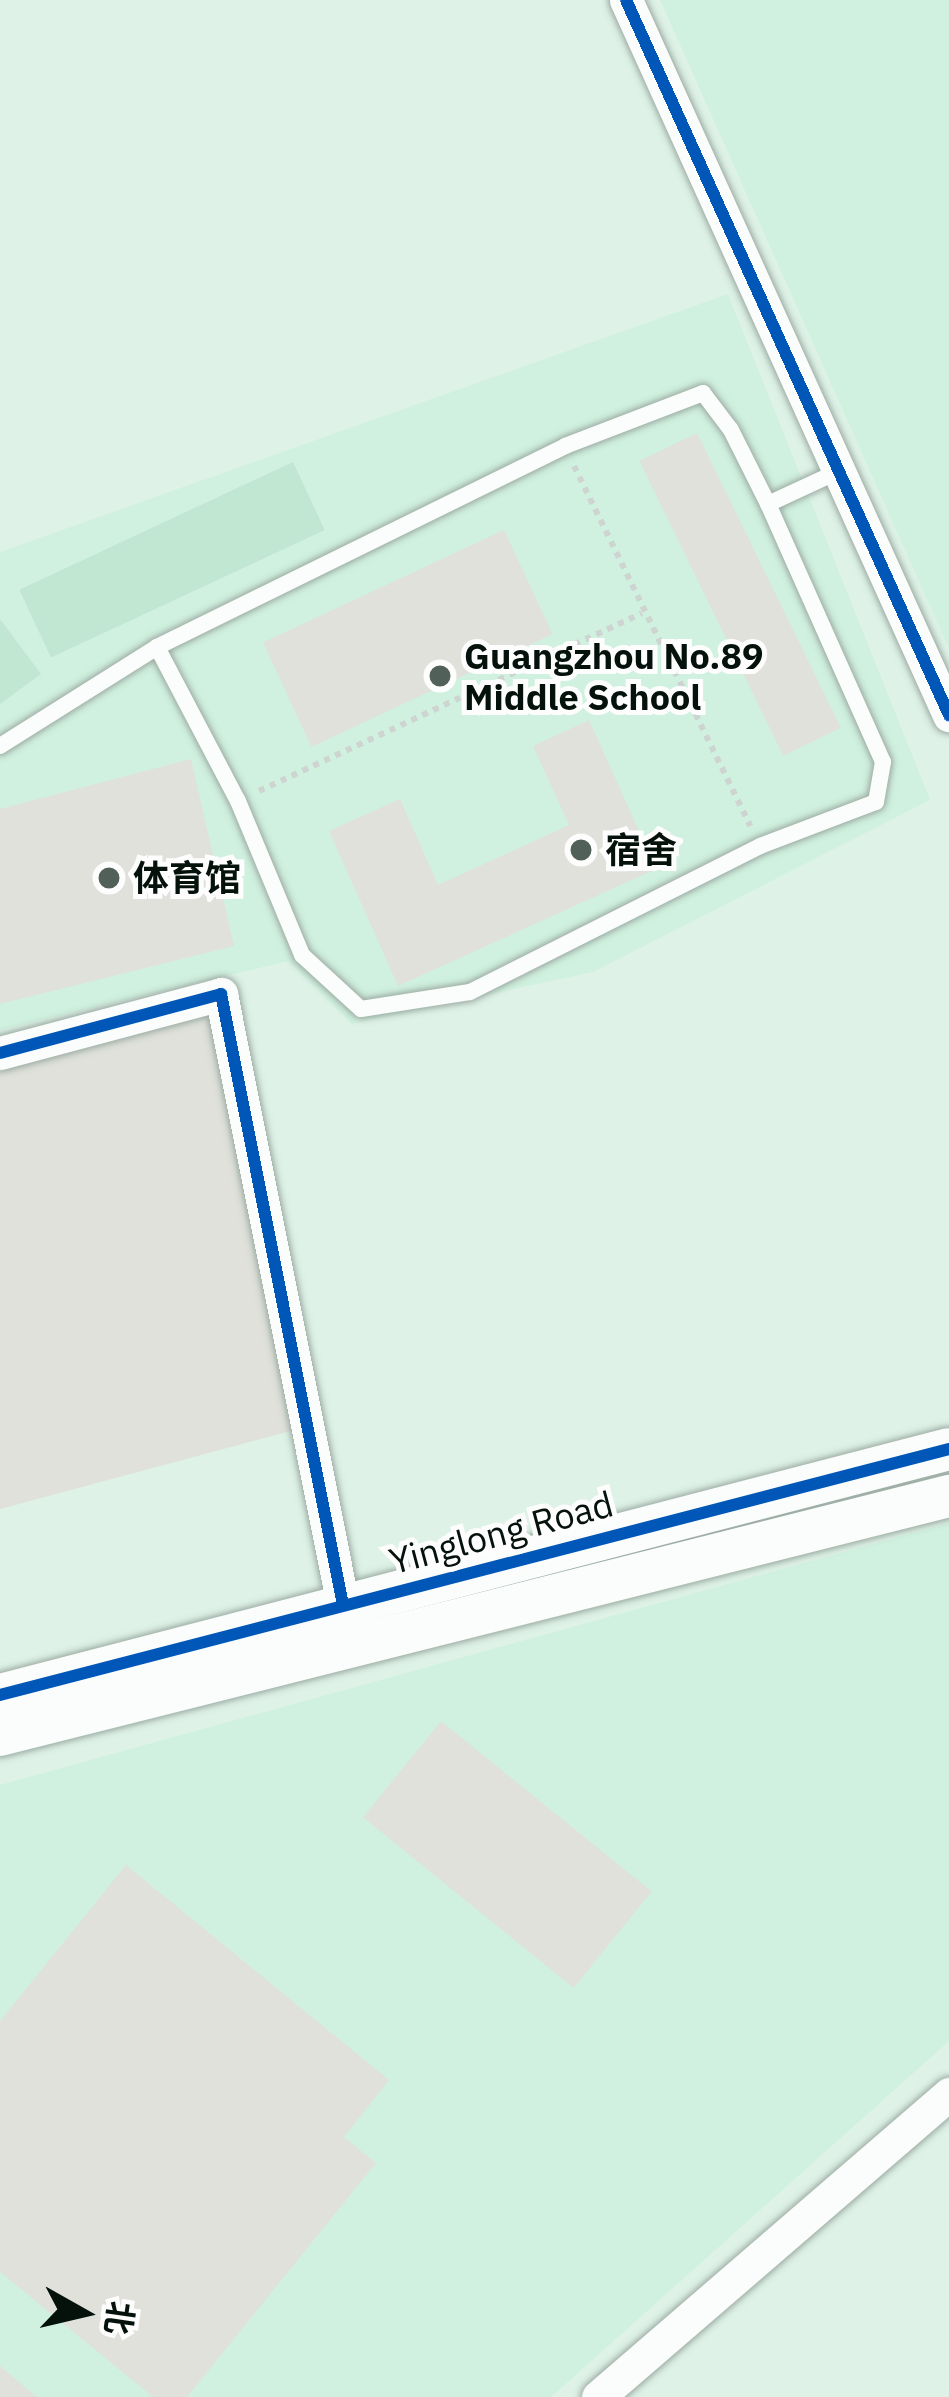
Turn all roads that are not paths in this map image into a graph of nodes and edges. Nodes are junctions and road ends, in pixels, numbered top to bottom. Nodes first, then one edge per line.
1 (626, 0) edge
2 (839, 471) junction
3 (768, 505) junction
4 (157, 647) junction
5 (949, 715) edge
6 (0, 746) edge
7 (0, 1053) edge
8 (949, 1450) edge
9 (949, 1496) edge
10 (343, 1606) junction
11 (0, 1695) edge
12 (0, 1735) edge
13 (949, 2094) edge
14 (598, 2397) edge

1 - 2 street
2 - 3 lane
2 - 5 street
3 - 4 lane
3 - 4 lane
4 - 6 lane
7 - 10 street
8 - 10 street, Yinglong Road
9 - 12 street, Yinglong Road
10 - 11 street, Yinglong Road
13 - 14 street

